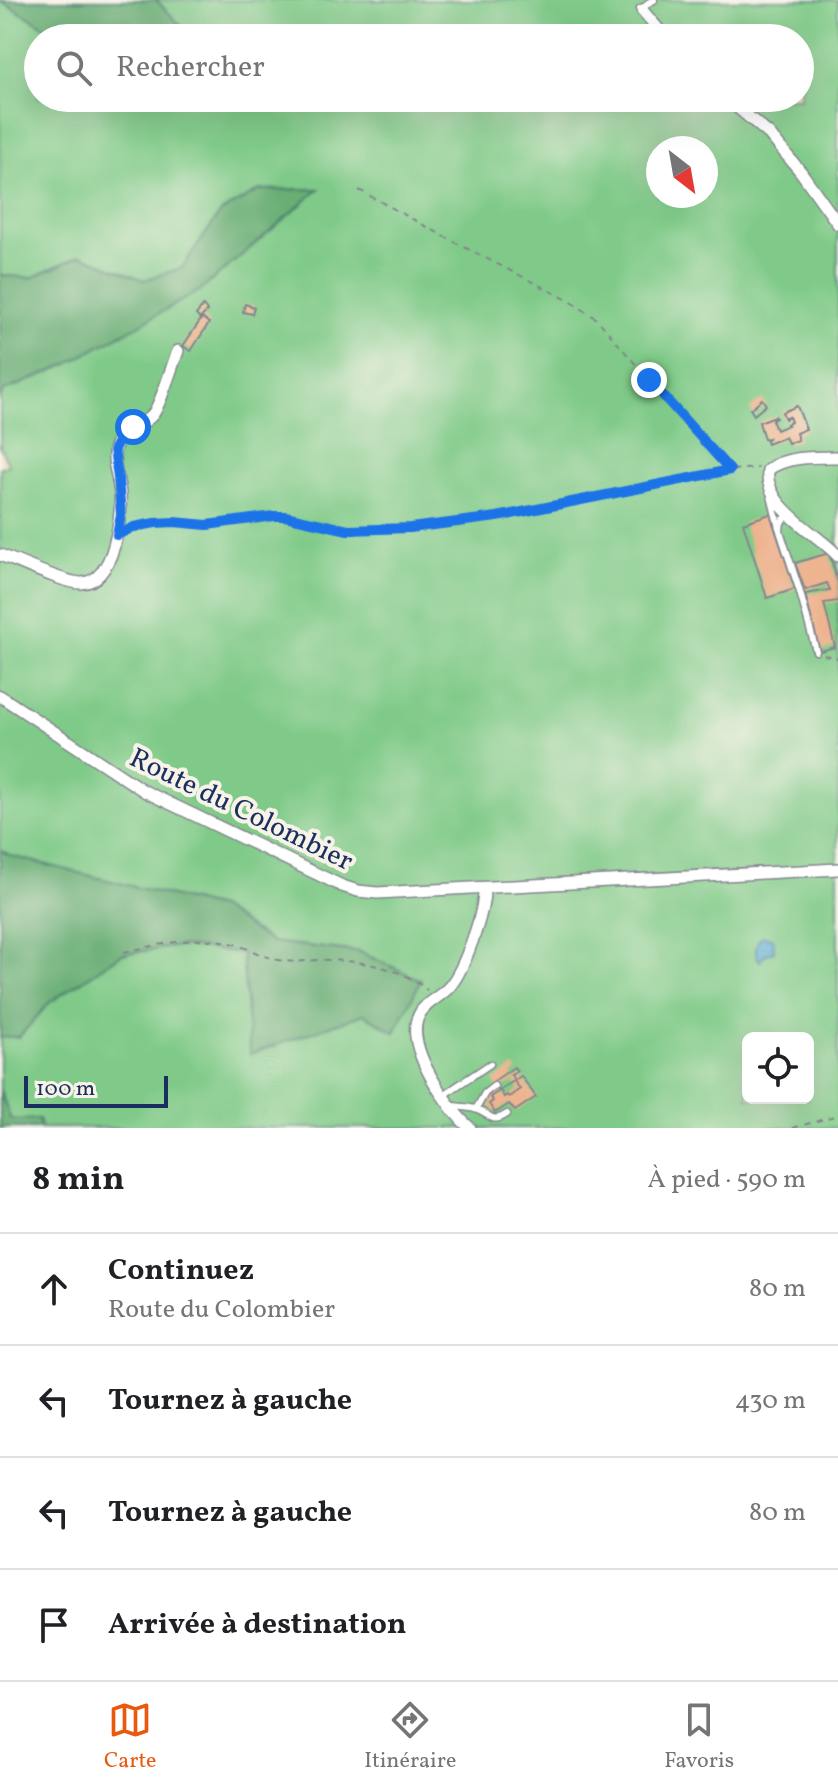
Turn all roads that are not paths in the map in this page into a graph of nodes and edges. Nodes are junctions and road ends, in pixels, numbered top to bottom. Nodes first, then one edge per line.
1 (654, 0) edge
2 (642, 10) joint
3 (654, 24) edge
4 (743, 112) edge
5 (838, 224) edge
6 (178, 351) dead end
7 (838, 457) edge
8 (769, 489) junction
9 (792, 516) junction
10 (780, 531) junction
11 (0, 555) edge
12 (838, 556) edge
13 (816, 651) road end
14 (0, 696) edge
15 (838, 869) edge
16 (484, 888) junction
17 (490, 1064) dead end
18 (494, 1086) dead end
19 (444, 1099) junction
20 (476, 1109) junction
21 (507, 1114) dead end
22 (470, 1128) edge

1 - 2 lane
2 - 3 street
4 - 5 street
6 - 11 street
7 - 8 street
8 - 9 street
8 - 10 lane
9 - 10 lane
9 - 12 street
10 - 13 lane
14 - 16 street, Route du Colombier
15 - 16 street, Route du Colombier
16 - 19 street
17 - 19 lane
18 - 20 lane
19 - 20 lane
19 - 22 street
20 - 21 lane

